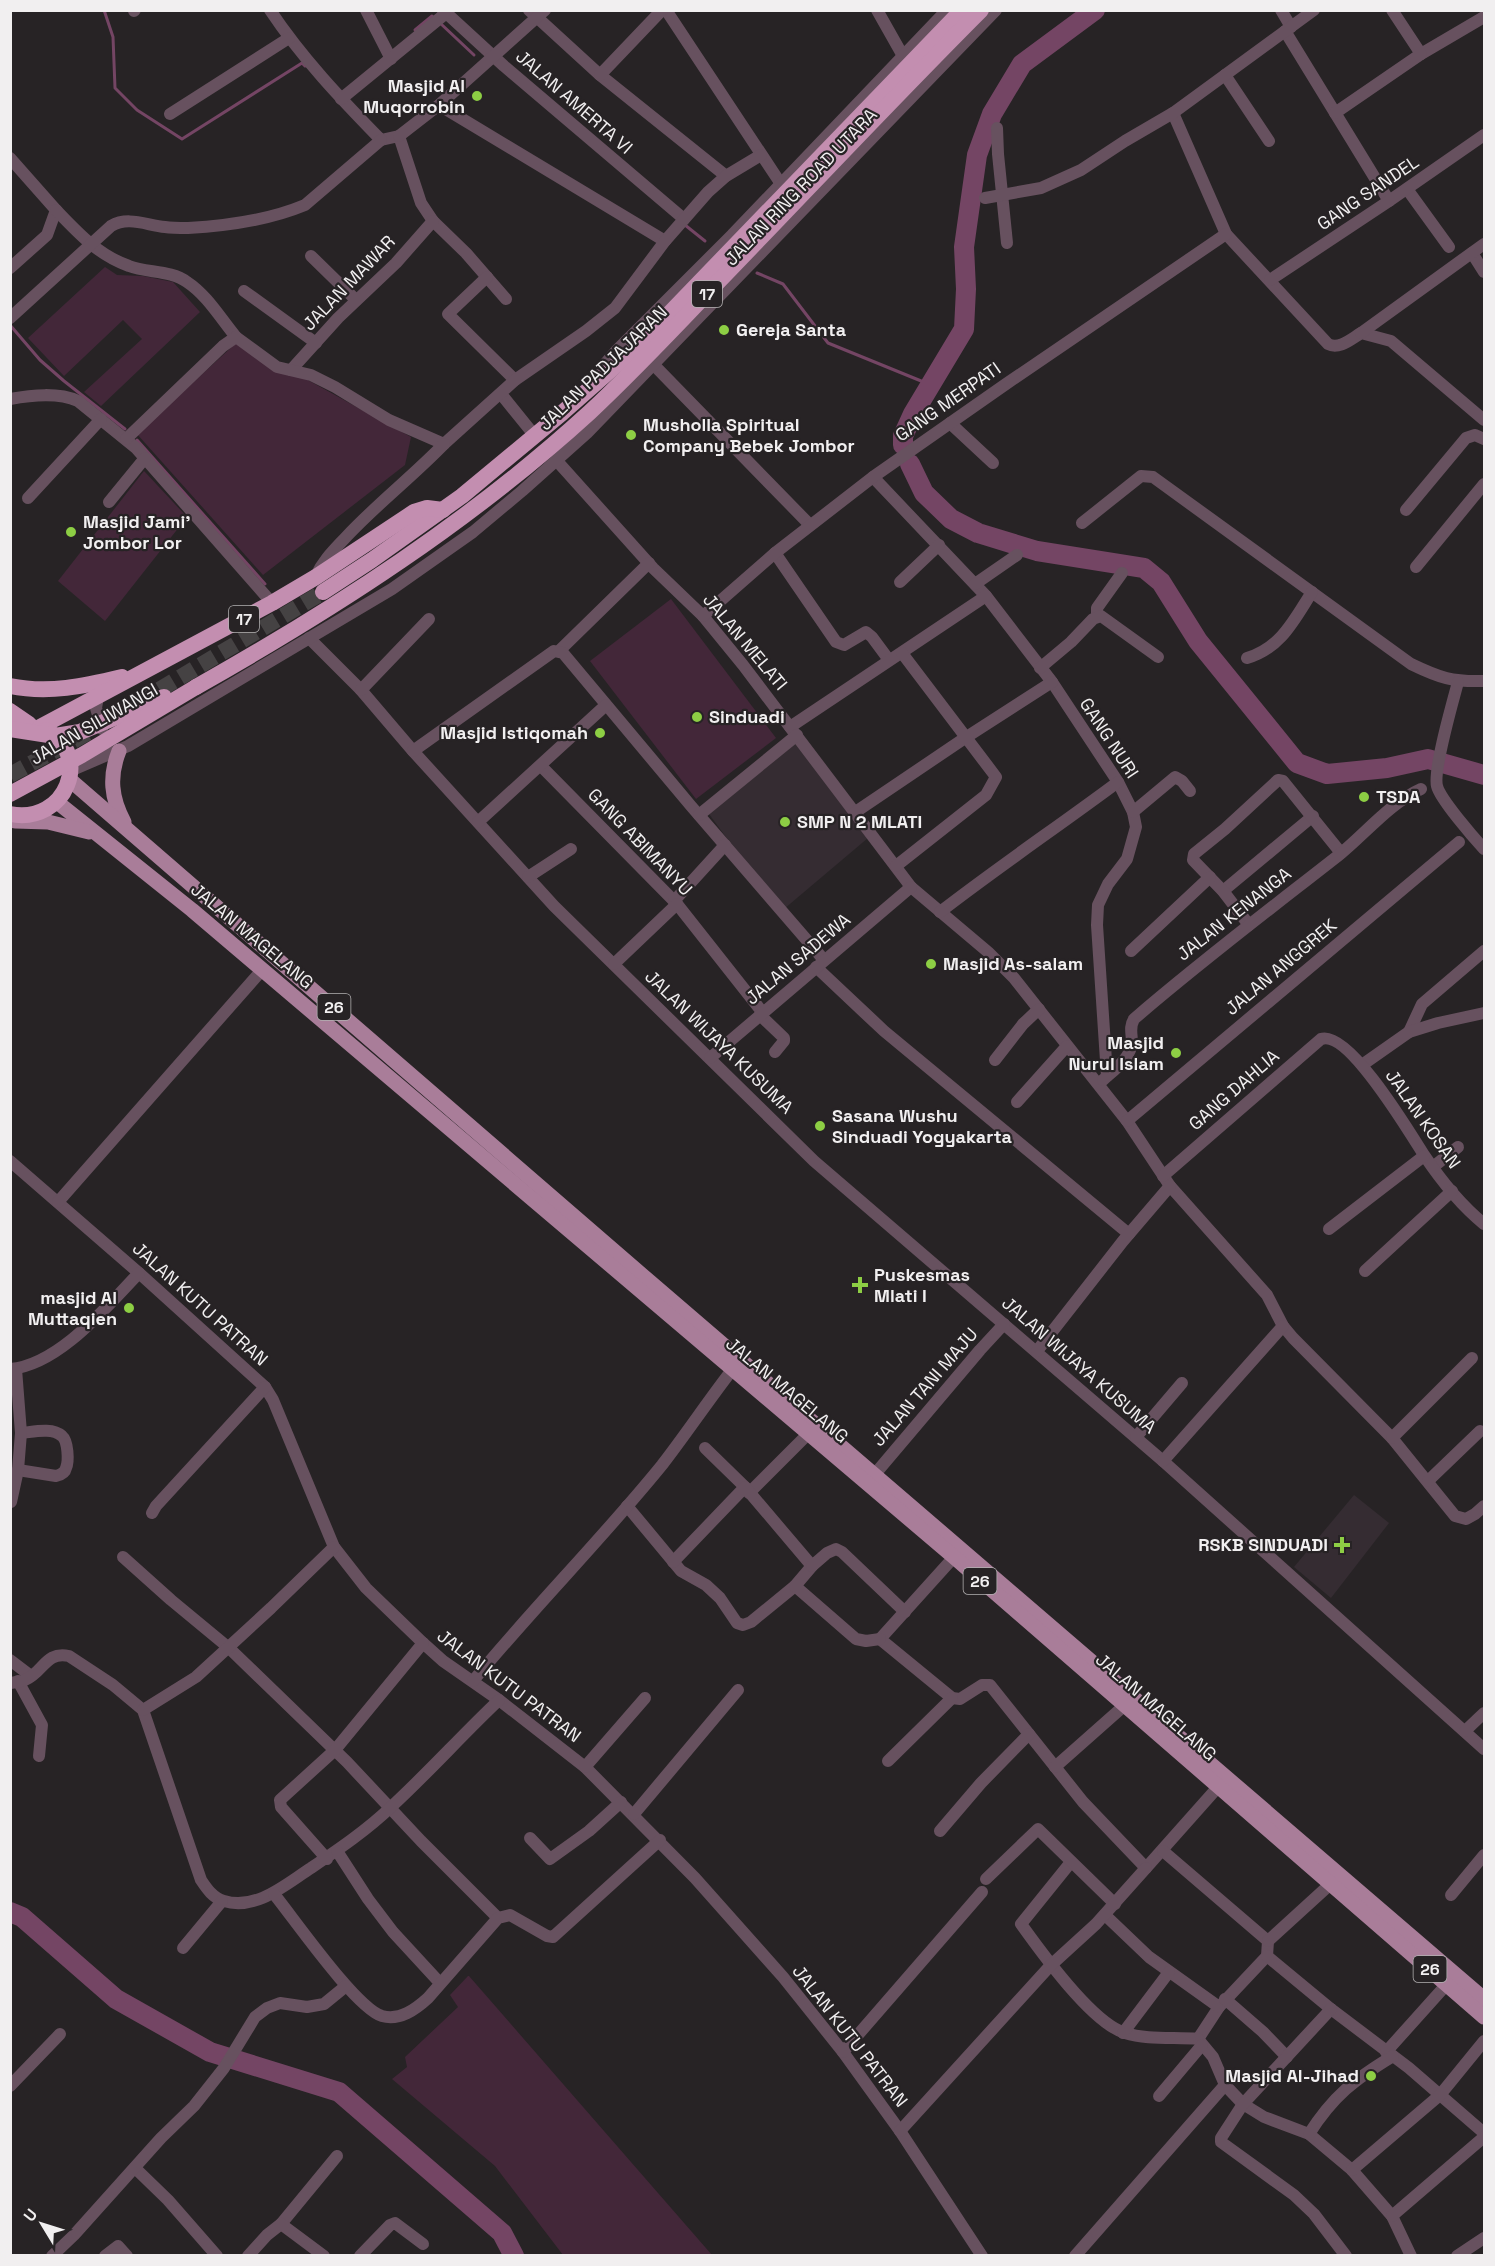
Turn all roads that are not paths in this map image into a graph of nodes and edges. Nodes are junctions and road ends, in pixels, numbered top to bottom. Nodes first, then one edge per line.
1 (270, 10) edge
2 (366, 10) edge
3 (664, 10) edge
4 (877, 10) edge
5 (947, 10) edge
6 (962, 10) edge
7 (981, 10) edge
8 (996, 10) edge
9 (1281, 10) edge
10 (1314, 10) edge
11 (1392, 10) edge
12 (444, 12) edge
13 (537, 13) edge
14 (1485, 17) edge
15 (1288, 29) junction
16 (963, 36) junction
17 (289, 38) junction
18 (1421, 54) junction
19 (495, 56) junction
20 (903, 56) junction
21 (391, 59) junction
22 (600, 75) junction
23 (1225, 75) junction
24 (341, 99) junction
25 (439, 105) junction
26 (1173, 113) junction
27 (1335, 113) junction
28 (170, 114) dead end
29 (998, 128) dead end
30 (1485, 135) edge
31 (399, 136) junction
32 (381, 140) junction
33 (1269, 141) dead end
34 (761, 154) junction
35 (10, 158) edge
36 (726, 176) junction
37 (781, 184) junction
38 (1407, 189) junction
39 (1003, 196) junction
40 (985, 198) dead end
41 (1389, 201) junction
42 (56, 210) junction
43 (684, 219) junction
44 (433, 221) junction
45 (1226, 234) junction
46 (665, 241) junction
47 (1007, 243) dead end
48 (1485, 244) edge
49 (90, 245) junction
50 (1449, 247) dead end
51 (1472, 253) junction
52 (311, 256) dead end
53 (10, 268) edge
54 (1485, 272) edge
55 (487, 277) junction
56 (1270, 280) junction
57 (244, 291) dead end
58 (506, 299) dead end
59 (356, 300) junction
60 (10, 318) edge
61 (1361, 333) junction
62 (236, 338) junction
63 (316, 343) junction
64 (650, 361) junction
65 (291, 370) junction
66 (515, 380) junction
67 (599, 381) junction
68 (501, 394) junction
69 (10, 399) edge
70 (100, 419) junction
71 (1485, 420) edge
72 (950, 423) junction
73 (535, 436) junction
74 (126, 439) junction
75 (1485, 439) edge
76 (444, 444) junction
77 (145, 458) junction
78 (557, 460) junction
79 (993, 464) dead end
80 (873, 477) junction
81 (1485, 484) edge
82 (28, 498) dead end
83 (109, 502) dead end
84 (1406, 510) dead end
85 (1082, 523) dead end
86 (810, 525) junction
87 (939, 545) junction
88 (776, 553) junction
89 (1017, 555) dead end
90 (649, 563) junction
91 (1416, 567) dead end
92 (1122, 573) dead end
93 (900, 582) dead end
94 (319, 584) junction
95 (975, 584) junction
96 (1312, 592) junction
97 (986, 596) junction
98 (272, 603) junction
99 (703, 616) junction
100 (1097, 616) junction
101 (429, 619) dead end
102 (309, 638) junction
103 (559, 651) junction
104 (902, 653) junction
105 (1158, 657) dead end
106 (1247, 658) dead end
107 (889, 660) junction
108 (1040, 668) junction
109 (146, 672) junction
110 (1485, 681) edge
111 (1052, 682) junction
112 (1458, 682) junction
113 (10, 686) edge
114 (196, 687) junction
115 (362, 690) junction
116 (98, 697) junction
117 (606, 705) junction
118 (10, 711) edge
119 (34, 726) junction
120 (10, 728) edge
121 (794, 731) junction
122 (964, 738) junction
123 (123, 748) junction
124 (413, 751) junction
125 (541, 766) junction
126 (70, 775) junction
127 (1118, 782) junction
128 (1421, 789) dead end
129 (1190, 791) dead end
130 (10, 794) edge
131 (57, 802) junction
132 (1133, 812) junction
133 (854, 813) junction
134 (10, 814) edge
135 (699, 815) junction
136 (1312, 816) junction
137 (10, 821) edge
138 (478, 822) junction
139 (128, 830) junction
140 (98, 834) junction
141 (1459, 842) dead end
142 (725, 845) junction
143 (572, 849) dead end
144 (1485, 849) edge
145 (1341, 853) junction
146 (896, 867) junction
147 (528, 877) junction
148 (1210, 877) junction
149 (911, 887) junction
150 (1223, 891) junction
151 (676, 902) junction
152 (940, 912) junction
153 (1249, 925) junction
154 (1131, 951) dead end
155 (1485, 951) edge
156 (820, 963) junction
157 (614, 964) junction
158 (262, 970) junction
159 (1038, 1009) junction
160 (1485, 1013) edge
161 (762, 1014) junction
162 (1409, 1032) junction
163 (1330, 1037) joint
164 (1067, 1046) junction
165 (775, 1052) dead end
166 (710, 1058) junction
167 (995, 1060) dead end
168 (1362, 1065) junction
169 (1102, 1080) junction
170 (1017, 1102) dead end
171 (1127, 1121) junction
172 (1458, 1147) dead end
173 (1424, 1155) junction
174 (10, 1161) edge
175 (1434, 1167) junction
176 (1167, 1181) junction
177 (1452, 1191) junction
178 (58, 1202) junction
179 (1485, 1224) edge
180 (1329, 1229) dead end
181 (1130, 1234) junction
182 (1365, 1271) dead end
183 (139, 1273) junction
184 (1004, 1324) junction
185 (1283, 1326) junction
186 (1037, 1352) junction
187 (1472, 1358) dead end
188 (13, 1369) edge
189 (732, 1370) junction
190 (1182, 1383) dead end
191 (265, 1387) junction
192 (1480, 1431) dead end
193 (21, 1433) junction
194 (808, 1434) junction
195 (1136, 1437) junction
196 (1392, 1438) junction
197 (705, 1448) dead end
198 (1163, 1461) junction
199 (18, 1470) junction
200 (875, 1474) junction
201 (1428, 1481) junction
202 (747, 1490) junction
203 (11, 1502) edge
204 (627, 1506) junction
205 (1485, 1506) edge
206 (152, 1514) dead end
207 (334, 1547) junction
208 (123, 1557) dead end
209 (954, 1557) junction
210 (672, 1562) junction
211 (812, 1566) junction
212 (795, 1586) junction
213 (905, 1612) junction
214 (880, 1639) junction
215 (423, 1643) junction
216 (229, 1648) junction
217 (10, 1660) edge
218 (31, 1676) junction
219 (473, 1681) junction
220 (14, 1682) edge
221 (738, 1690) dead end
222 (645, 1698) dead end
223 (952, 1698) junction
224 (499, 1700) junction
225 (1125, 1705) junction
226 (143, 1710) junction
227 (1485, 1713) edge
228 (1465, 1731) junction
229 (1029, 1734) junction
230 (1485, 1749) edge
231 (334, 1750) junction
232 (39, 1756) dead end
233 (888, 1761) dead end
234 (585, 1767) junction
235 (1055, 1767) junction
236 (1218, 1787) junction
237 (621, 1802) junction
238 (390, 1808) junction
239 (634, 1814) junction
240 (940, 1832) dead end
241 (530, 1838) dead end
242 (660, 1840) junction
243 (338, 1851) junction
244 (1163, 1851) junction
245 (1485, 1855) edge
246 (327, 1859) junction
247 (1071, 1862) junction
248 (1146, 1869) junction
249 (986, 1879) dead end
250 (1336, 1879) junction
251 (982, 1892) dead end
252 (274, 1894) junction
253 (1451, 1895) dead end
254 (222, 1901) junction
255 (1115, 1904) junction
256 (1105, 1915) junction
257 (498, 1918) junction
258 (1268, 1941) junction
259 (183, 1948) dead end
260 (1267, 1956) junction
261 (1050, 1966) junction
262 (1169, 1972) junction
263 (440, 1983) junction
264 (1447, 1984) junction
265 (346, 1986) junction
266 (1485, 1999) edge
267 (1222, 2003) junction
268 (1330, 2009) junction
269 (1485, 2017) edge
270 (1124, 2033) junction
271 (60, 2034) dead end
272 (1485, 2041) edge
273 (1200, 2042) junction
274 (843, 2052) junction
275 (1389, 2054) junction
276 (1287, 2057) junction
277 (12, 2080) edge
278 (1225, 2085) junction
279 (1440, 2095) junction
280 (1159, 2096) dead end
281 (1244, 2104) junction
282 (900, 2131) junction
283 (1309, 2134) junction
284 (1485, 2135) edge
285 (337, 2156) dead end
286 (135, 2169) junction
287 (1352, 2170) junction
288 (1392, 2216) junction
289 (281, 2224) junction
290 (1485, 2238) edge
291 (423, 2244) dead end
292 (52, 2256) edge
293 (105, 2256) edge
294 (127, 2256) edge
295 (217, 2256) edge
296 (248, 2256) edge
297 (324, 2256) edge
298 (360, 2256) edge
299 (982, 2256) edge
300 (1075, 2256) edge
301 (1346, 2256) edge
302 (1411, 2256) edge
303 (1457, 2256) edge

1 - 17 street
2 - 21 street
3 - 22 street
3 - 34 street
4 - 20 street
5 - 20 street, JALAN RING ROAD UTARA
6 - 67 highway, JALAN PADJAJARAN / 17
7 - 16 highway, JALAN PADJAJARAN / 17
8 - 16 street
9 - 15 street
10 - 15 street
11 - 18 street
12 - 19 street, JALAN AMERTA VI
12 - 21 street
13 - 19 street
13 - 22 street
14 - 18 street
15 - 23 street
15 - 27 street
16 - 64 highway, JALAN PADJAJARAN / 17
17 - 24 street
17 - 28 street
18 - 27 street
19 - 25 street
19 - 43 street, JALAN AMERTA VI
20 - 37 street, JALAN RING ROAD UTARA
21 - 24 street
22 - 36 street
23 - 26 street
23 - 33 street
24 - 32 street
25 - 31 street
25 - 46 street
26 - 39 street
26 - 45 street
27 - 41 street
29 - 39 street
30 - 38 street, GANG SANDEL
31 - 32 street
31 - 44 street
32 - 49 street
34 - 36 street
34 - 37 street
35 - 42 street
36 - 43 street
37 - 67 street, JALAN RING ROAD UTARA
38 - 41 street, GANG SANDEL
38 - 50 street
39 - 40 street
39 - 47 street
41 - 56 street, GANG SANDEL
42 - 49 street
42 - 53 street
43 - 46 street
44 - 55 street
44 - 59 street, JALAN MAWAR
45 - 56 street
45 - 72 street, GANG MERPATI
46 - 66 street
48 - 51 street
49 - 60 street
49 - 62 street
51 - 54 street
51 - 61 street
52 - 59 street
55 - 58 street
55 - 66 street
56 - 61 street
57 - 63 street
59 - 63 street, JALAN MAWAR
61 - 71 street
62 - 65 street
62 - 74 street
63 - 65 street, JALAN MAWAR
64 - 78 street
64 - 86 street
64 - 114 highway, JALAN PADJAJARAN / 17
65 - 76 street
66 - 68 street
67 - 73 highway, JALAN PADJAJARAN / 17
68 - 73 street
68 - 76 street
69 - 70 street
70 - 74 street
70 - 82 street
72 - 79 street
72 - 80 street, GANG MERPATI
73 - 94 highway, JALAN PADJAJARAN / 17
74 - 77 street
75 - 84 street
76 - 94 street
77 - 83 street
77 - 98 street
78 - 90 street, JALAN MELATI
78 - 102 street
80 - 86 street, GANG MERPATI
80 - 87 street, GANG NURI
81 - 91 street
85 - 96 street
86 - 88 street, GANG MERPATI
87 - 93 street
87 - 95 street, GANG NURI
88 - 99 street, GANG MERPATI
88 - 107 street
89 - 95 street
90 - 99 street, JALAN MELATI
90 - 103 street
92 - 100 street
94 - 98 highway, 17
95 - 97 street, GANG NURI
96 - 106 street
96 - 112 street
97 - 104 street
97 - 108 street, GANG NURI
98 - 109 highway, 17
99 - 121 street, JALAN MELATI
100 - 105 street
100 - 108 street
101 - 115 street
102 - 115 street, JALAN WIJAYA KUSUMA
102 - 123 street
103 - 117 street
103 - 124 street
104 - 107 street
104 - 122 street
107 - 121 street
108 - 111 street, GANG NURI
109 - 113 highway
109 - 116 highway, 17
110 - 112 street
111 - 122 street
111 - 127 street, GANG NURI
112 - 144 street
114 - 120 highway, bridge
114 - 130 highway, JALAN SILIWANGI / 17, bridge
115 - 124 street, JALAN WIJAYA KUSUMA
116 - 119 highway, 17
116 - 123 street
117 - 125 street
117 - 135 street
118 - 119 highway
119 - 120 highway
119 - 126 highway
121 - 133 street, JALAN MELATI
121 - 135 street
122 - 133 street
122 - 146 street
123 - 126 street
123 - 139 main road
124 - 138 street, JALAN WIJAYA KUSUMA
125 - 138 street
125 - 151 street, GANG ABIMANYU
126 - 131 highway
126 - 139 main road, JALAN MAGELANG / 26
127 - 132 street, GANG NURI
127 - 152 street
128 - 145 street, JALAN KENANGA
129 - 132 street
131 - 134 highway
131 - 140 main road, JALAN MAGELANG / 26
132 - 169 street, GANG NURI
133 - 146 street, JALAN MELATI
135 - 142 street
136 - 145 street
136 - 148 street
136 - 150 street
137 - 140 main road
138 - 147 street, JALAN WIJAYA KUSUMA
139 - 200 main road, JALAN MAGELANG / 26
140 - 158 main road, JALAN MAGELANG / 26
141 - 171 street, JALAN ANGGREK
142 - 151 street
142 - 156 street
143 - 147 street
145 - 153 street, JALAN KENANGA
146 - 149 street, JALAN MELATI
147 - 157 street, JALAN WIJAYA KUSUMA
148 - 150 street
148 - 154 street
149 - 152 street, JALAN MELATI
149 - 156 street, JALAN SADEWA
150 - 153 street
151 - 157 street
151 - 161 street, GANG ABIMANYU
152 - 159 street, JALAN MELATI
153 - 169 street, JALAN KENANGA
155 - 162 street
156 - 161 street, JALAN SADEWA
156 - 181 street
157 - 166 street, JALAN WIJAYA KUSUMA
158 - 178 street
158 - 189 main road, JALAN MAGELANG / 26
159 - 164 street, JALAN MELATI
159 - 167 street
160 - 162 street
161 - 165 street, GANG ABIMANYU
161 - 166 street, JALAN SADEWA
162 - 168 street
163 - 168 street, JALAN KOSAN
163 - 176 street, GANG DAHLIA
164 - 169 street, JALAN MELATI
164 - 170 street
166 - 184 street, JALAN WIJAYA KUSUMA
168 - 173 street, JALAN KOSAN
169 - 171 street, JALAN MELATI
171 - 176 street, JALAN MELATI
172 - 175 street
173 - 175 street, JALAN KOSAN
173 - 180 street
174 - 178 street, JALAN KUTU PATRAN
175 - 177 street, JALAN KOSAN
176 - 181 street, GANG DAHLIA
176 - 185 street, JALAN MELATI
177 - 179 street, JALAN KOSAN
177 - 182 street
178 - 183 street, JALAN KUTU PATRAN
181 - 186 street, GANG DAHLIA
183 - 188 street
183 - 191 street, JALAN KUTU PATRAN
184 - 186 street, JALAN WIJAYA KUSUMA
184 - 200 street, JALAN TANI MAJU
185 - 196 street, JALAN MELATI
185 - 198 street
186 - 195 street, JALAN WIJAYA KUSUMA
187 - 196 street
188 - 193 street
189 - 194 main road, JALAN MAGELANG / 26
189 - 204 street
190 - 195 street
191 - 206 street
191 - 207 street, JALAN KUTU PATRAN
192 - 201 street
193 - 199 street
193 - 199 street
194 - 202 street
194 - 209 main road, JALAN MAGELANG / 26
195 - 198 street, JALAN WIJAYA KUSUMA
196 - 201 street, JALAN MELATI
197 - 202 street
198 - 228 street, JALAN WIJAYA KUSUMA
199 - 203 street
200 - 250 main road, JALAN MAGELANG / 26
201 - 205 street, JALAN MELATI
202 - 210 street
202 - 211 street
204 - 210 street
204 - 219 street
207 - 215 street, JALAN KUTU PATRAN
207 - 216 street
208 - 216 street
209 - 213 street
209 - 225 main road, JALAN MAGELANG / 26
210 - 212 street
211 - 212 street
211 - 213 street
212 - 214 street
213 - 214 street
214 - 223 street
215 - 219 street, JALAN KUTU PATRAN
215 - 231 street
216 - 226 street
216 - 231 street
217 - 218 street
218 - 220 street
218 - 226 street
219 - 224 street, JALAN KUTU PATRAN
220 - 232 street
221 - 239 street
222 - 234 street
223 - 229 street
223 - 233 street
224 - 234 street, JALAN KUTU PATRAN
224 - 238 street
225 - 235 street
225 - 236 main road, JALAN MAGELANG / 26
226 - 254 street
227 - 228 street
228 - 230 street, JALAN WIJAYA KUSUMA
229 - 235 street
229 - 240 street
231 - 238 street
231 - 246 street
234 - 237 street, JALAN KUTU PATRAN
235 - 248 street
236 - 244 street
236 - 250 main road, JALAN MAGELANG / 26
237 - 239 street, JALAN KUTU PATRAN
237 - 241 street
238 - 243 street
238 - 257 street
239 - 242 street, JALAN KUTU PATRAN
242 - 257 street
242 - 274 street, JALAN KUTU PATRAN
243 - 246 street
243 - 263 street
244 - 248 street
244 - 258 street
245 - 253 street
246 - 252 street
247 - 249 street
247 - 255 street
247 - 261 street
248 - 255 street
250 - 258 street
250 - 264 main road, JALAN MAGELANG / 26
250 - 266 main road, JALAN MAGELANG / 26
251 - 274 street
252 - 254 street
252 - 265 street
254 - 259 street
255 - 256 street
256 - 261 street
256 - 262 street
257 - 263 street
258 - 260 street
260 - 267 street
260 - 268 street
261 - 270 street
261 - 282 street
262 - 267 street
262 - 270 street
263 - 265 street
264 - 269 main road, JALAN MAGELANG / 26
264 - 275 street
265 - 286 street
267 - 273 street
267 - 276 street
268 - 275 street
268 - 276 street
270 - 273 street
271 - 277 street
272 - 279 street
273 - 278 street
273 - 280 street
274 - 282 street, JALAN KUTU PATRAN
275 - 279 street
275 - 283 street
276 - 281 street
278 - 281 street
278 - 300 street
279 - 284 street
279 - 287 street
281 - 283 street
281 - 301 street
282 - 299 street, JALAN KUTU PATRAN
283 - 287 street
284 - 288 street
285 - 289 street
286 - 292 street
286 - 295 street
287 - 288 street
288 - 302 street
289 - 296 street
289 - 297 street
290 - 303 street
291 - 298 street
293 - 294 street

